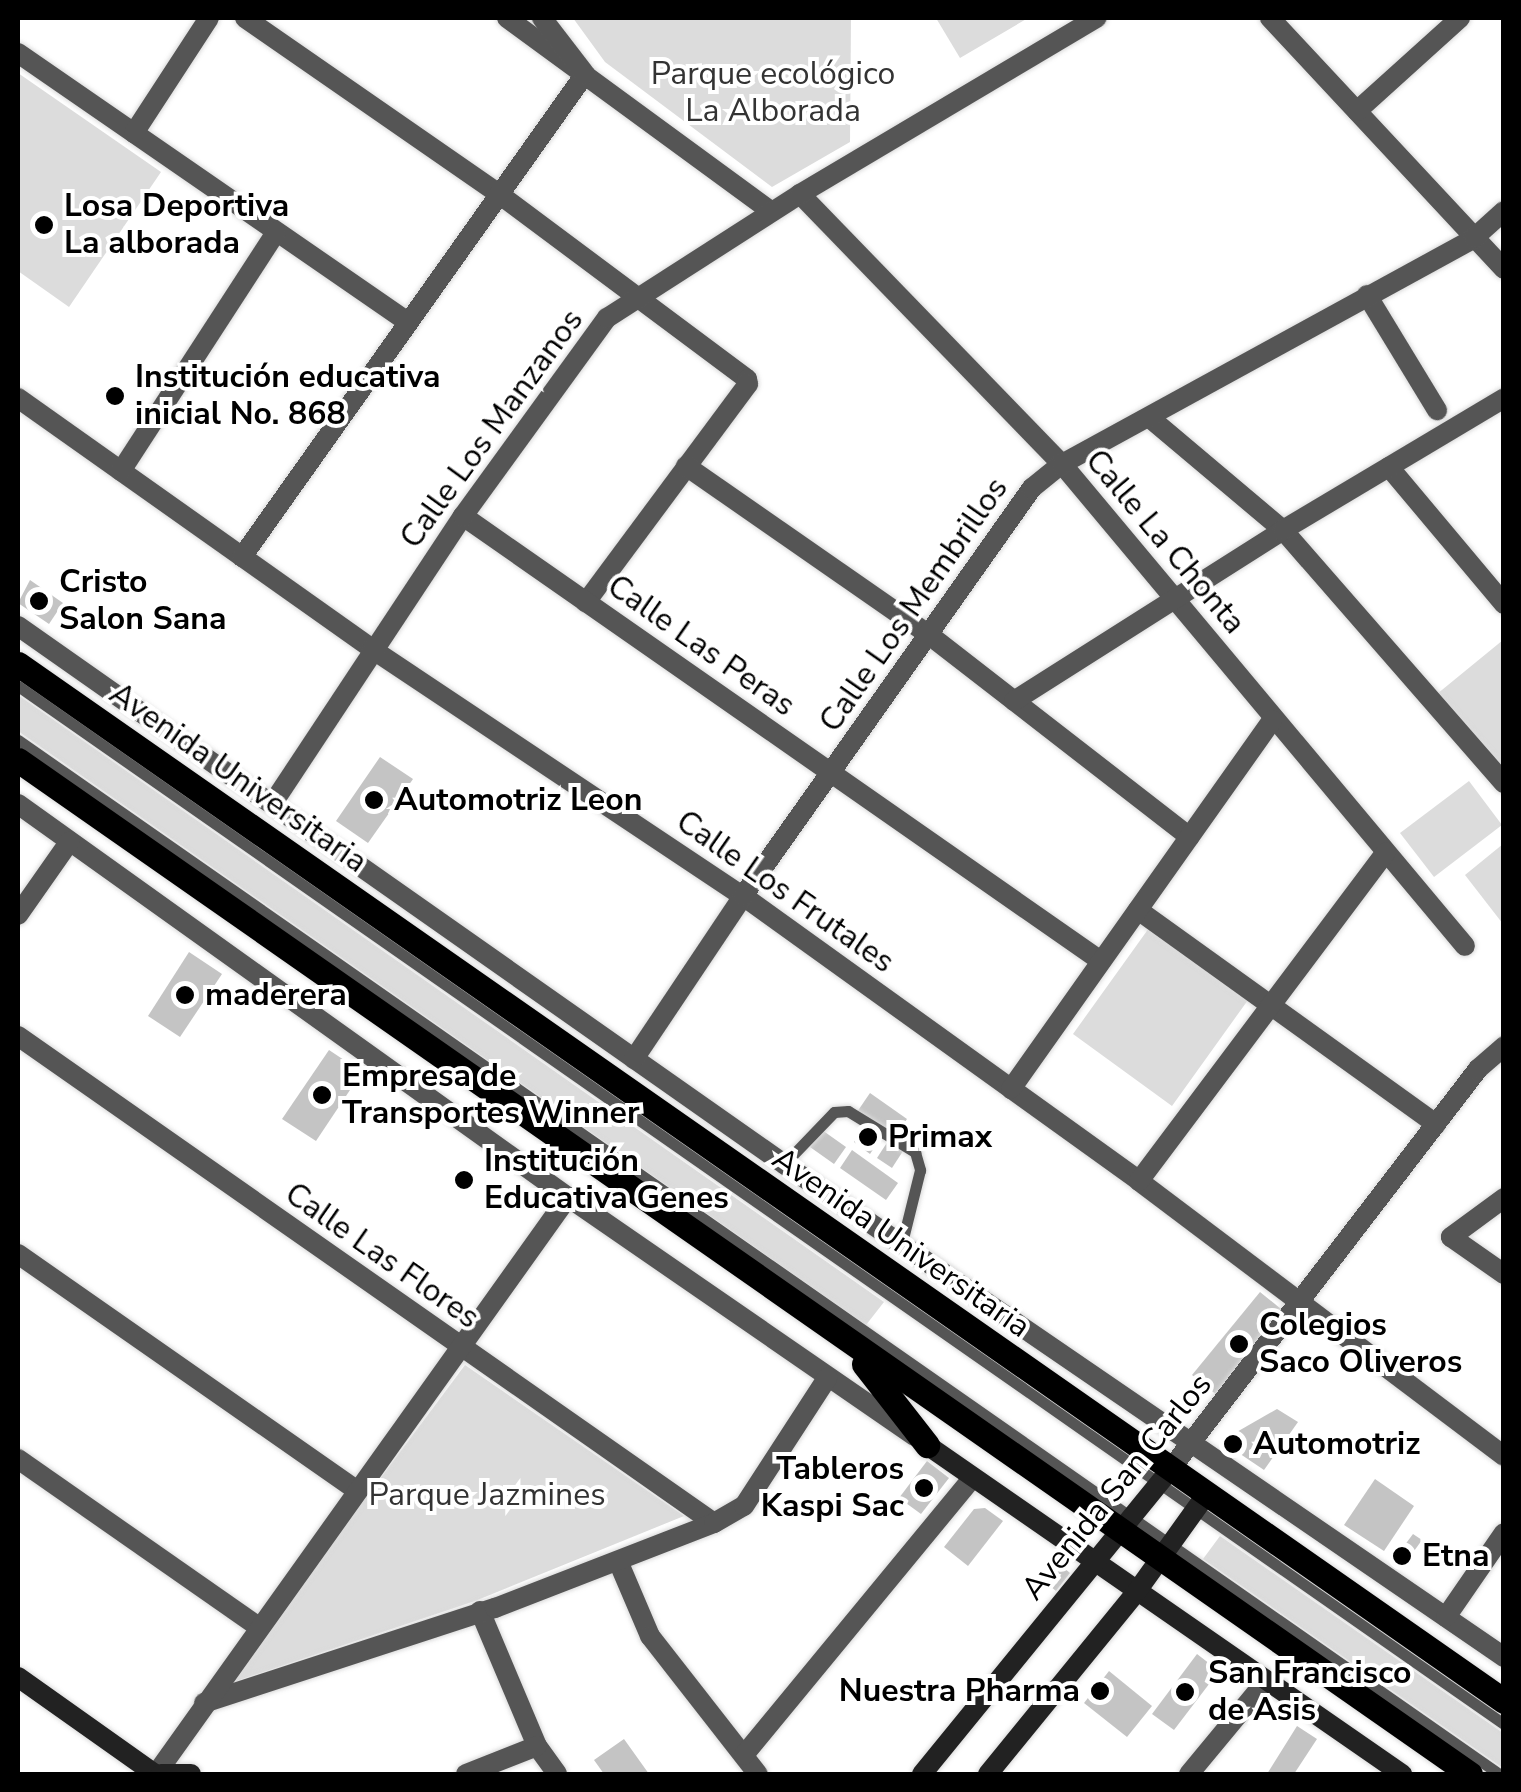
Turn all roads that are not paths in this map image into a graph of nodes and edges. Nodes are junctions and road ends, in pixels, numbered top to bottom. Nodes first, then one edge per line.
1 (209, 18) edge
2 (245, 18) edge
3 (507, 18) edge
4 (542, 18) edge
5 (1097, 18) edge
6 (1270, 18) edge
7 (1460, 18) edge
8 (18, 52) edge
9 (585, 74) junction
10 (1357, 111) junction
11 (134, 133) junction
12 (499, 194) junction
13 (800, 194) junction
14 (1504, 210) edge
15 (772, 212) junction
16 (276, 232) junction
17 (1474, 238) junction
18 (1504, 270) edge
19 (1367, 295) junction
20 (639, 296) junction
21 (408, 322) junction
22 (18, 398) edge
23 (1504, 398) edge
24 (1437, 410) dead end
25 (1150, 418) junction
26 (1062, 464) junction
27 (686, 466) junction
28 (1389, 466) junction
29 (120, 471) junction
30 (464, 516) junction
31 (1283, 530) junction
32 (242, 557) junction
33 (1174, 598) junction
34 (586, 602) junction
35 (1504, 604) edge
36 (18, 626) edge
37 (928, 634) junction
38 (372, 649) junction
39 (18, 664) edge
40 (18, 686) edge
41 (1014, 701) junction
42 (1272, 720) junction
43 (18, 740) edge
44 (18, 760) edge
45 (832, 773) junction
46 (1504, 783) edge
47 (272, 803) junction
48 (18, 804) edge
49 (1190, 837) junction
50 (70, 840) junction
51 (1386, 852) junction
52 (742, 896) junction
53 (1138, 910) junction
54 (18, 914) edge
55 (1465, 946) dead end
56 (1102, 961) junction
57 (1269, 1006) junction
58 (18, 1036) edge
59 (1504, 1046) edge
60 (634, 1059) junction
61 (1011, 1090) junction
62 (1436, 1124) junction
63 (784, 1164) junction
64 (1139, 1181) junction
65 (568, 1198) junction
66 (1504, 1198) edge
67 (902, 1242) junction
68 (18, 1254) edge
69 (1504, 1274) edge
70 (1303, 1302) junction
71 (849, 1344) junction
72 (462, 1348) junction
73 (827, 1378) junction
74 (1192, 1442) junction
75 (927, 1444) junction
76 (1504, 1456) edge
77 (18, 1458) edge
78 (1226, 1467) junction
79 (1164, 1477) junction
80 (972, 1478) junction
81 (358, 1490) junction
82 (1201, 1502) junction
83 (714, 1523) junction
84 (1126, 1525) junction
85 (1504, 1533) edge
86 (1165, 1553) junction
87 (618, 1561) junction
88 (1095, 1562) junction
89 (1137, 1592) junction
90 (480, 1611) junction
91 (1446, 1617) junction
92 (259, 1626) junction
93 (1504, 1657) edge
94 (19, 1680) edge
95 (1266, 1681) junction
96 (1504, 1701) edge
97 (204, 1703) junction
98 (1504, 1724) edge
99 (537, 1746) junction
100 (744, 1756) junction
101 (554, 1773) edge
102 (157, 1774) edge
103 (191, 1774) edge
104 (466, 1774) edge
105 (758, 1774) edge
106 (922, 1774) edge
107 (988, 1774) edge
108 (1189, 1774) edge
109 (1402, 1774) edge
110 (1470, 1774) edge
111 (1498, 1774) edge

1 - 11 street
2 - 12 street
3 - 9 street
4 - 9 street
5 - 13 street, Calle Los Manzanos
6 - 10 street
7 - 10 street
8 - 11 street
9 - 12 street
9 - 15 street
10 - 17 street
11 - 16 street
12 - 20 street
12 - 21 street
13 - 15 street, Calle Los Manzanos
13 - 26 street, Calle La Chonta
14 - 17 street, Calle Los Membrillos
15 - 20 street, Calle Los Manzanos
16 - 21 street
16 - 29 street
17 - 18 street
17 - 19 street, Calle Los Membrillos
19 - 24 street
19 - 25 street, Calle Los Membrillos
20 - 27 street
20 - 30 street, Calle Los Manzanos
21 - 32 street
22 - 29 street, Calle Los Frutales
23 - 28 street
25 - 26 street, Calle Los Membrillos
25 - 31 street
26 - 33 street, Calle La Chonta
26 - 37 street, Calle Los Membrillos
27 - 34 street
27 - 37 street
28 - 31 street
28 - 35 street
29 - 32 street, Calle Los Frutales
30 - 34 street, Calle Las Peras
30 - 38 street, Calle Los Manzanos
31 - 33 street
31 - 46 street
32 - 38 street, Calle Los Frutales
33 - 41 street
33 - 42 street, Calle La Chonta
34 - 45 street, Calle Las Peras
36 - 47 street, Avenida Universitaria
37 - 41 street
37 - 45 street, Calle Los Membrillos
38 - 47 street, Calle Los Manzanos
38 - 52 street, Calle Los Frutales
39 - 79 main road, Avenida Universitaria
40 - 79 lane
41 - 49 street
42 - 49 street
42 - 51 street, Calle La Chonta
43 - 84 lane
44 - 71 main road
45 - 52 street, Calle Los Membrillos
45 - 56 street, Calle Las Peras
47 - 60 street, Avenida Universitaria
48 - 50 street
49 - 53 street
50 - 54 street
50 - 65 street
51 - 55 street, Calle La Chonta
51 - 57 street
52 - 60 street, Calle Los Membrillos
52 - 61 street, Calle Los Frutales
53 - 56 street
53 - 57 street
56 - 61 street
57 - 62 street
57 - 64 street
58 - 72 street, Calle Las Flores
59 - 62 street, Avenida San Carlos
60 - 63 street, Avenida Universitaria
61 - 64 street, Calle Los Frutales
62 - 70 street, Avenida San Carlos
63 - 67 street, Avenida Universitaria
63 - 67 lane
64 - 70 street, Calle Los Frutales
65 - 72 street
65 - 73 street
66 - 69 street
67 - 74 street, Avenida Universitaria
68 - 81 street
70 - 74 street, Avenida San Carlos
70 - 76 street, Calle Los Frutales
71 - 75 main road
71 - 84 main road
72 - 81 street
72 - 83 street, Calle Las Flores
73 - 75 street
73 - 83 street
74 - 78 street, Avenida Universitaria
74 - 79 street, Avenida San Carlos
75 - 80 street
77 - 92 street
78 - 82 street
78 - 91 street, Avenida Universitaria
79 - 82 main road, Avenida Universitaria
79 - 84 street, Avenida San Carlos
80 - 88 street
80 - 100 street
81 - 92 street
82 - 86 street
82 - 96 main road, Avenida Universitaria
82 - 98 lane
83 - 87 street
84 - 86 main road
84 - 88 street, Avenida San Carlos
85 - 91 street
86 - 89 street
86 - 110 main road
86 - 111 lane
87 - 90 street
87 - 100 street
88 - 89 street
88 - 106 street, Avenida San Carlos
89 - 95 street
89 - 107 street
90 - 97 street
90 - 99 street
91 - 93 street, Avenida Universitaria
92 - 97 street
94 - 102 street
95 - 108 street
95 - 109 street
97 - 102 street
99 - 101 street
99 - 104 street
100 - 105 street
102 - 103 street

